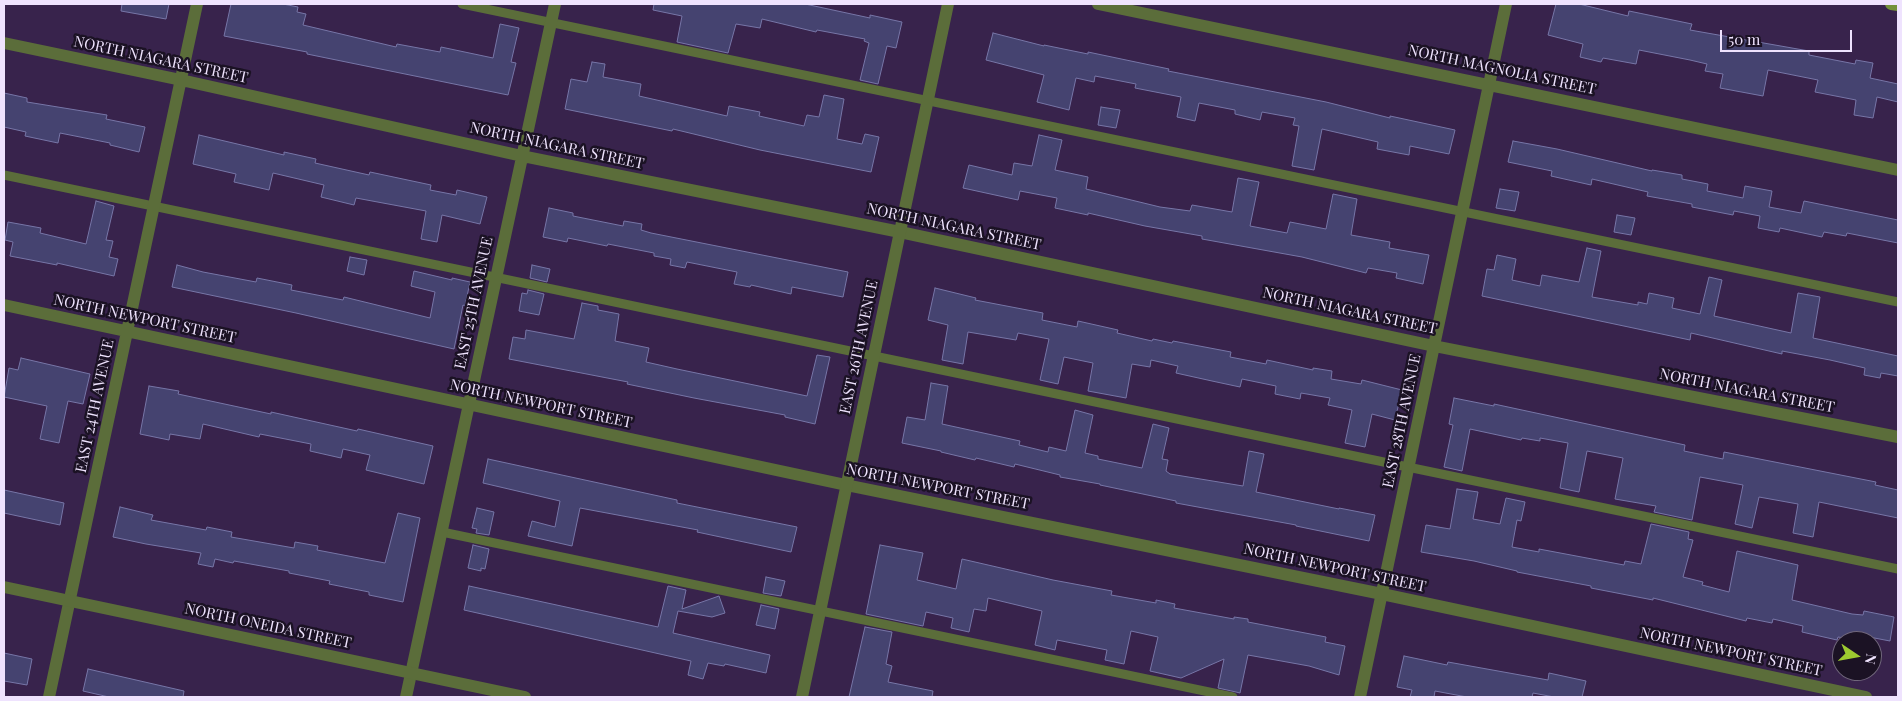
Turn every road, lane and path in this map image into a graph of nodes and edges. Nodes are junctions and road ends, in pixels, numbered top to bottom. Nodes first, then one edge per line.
1 (197, 4) edge
2 (462, 4) edge
3 (555, 4) edge
4 (948, 4) edge
5 (1098, 4) edge
6 (1506, 4) edge
7 (1891, 4) edge
8 (1898, 6) edge
9 (551, 22) junction
10 (4, 43) edge
11 (181, 80) junction
12 (1489, 84) junction
13 (927, 100) junction
14 (522, 156) junction
15 (1898, 170) edge
16 (4, 175) edge
17 (154, 206) junction
18 (1462, 211) junction
19 (900, 232) junction
20 (496, 277) junction
21 (1898, 302) edge
22 (4, 305) edge
23 (127, 331) junction
24 (1434, 346) junction
25 (874, 356) junction
26 (469, 405) junction
27 (1898, 437) edge
28 (1409, 467) junction
29 (846, 485) junction
30 (442, 532) junction
31 (1898, 569) edge
32 (4, 587) edge
33 (1382, 594) junction
34 (70, 601) junction
35 (820, 611) junction
36 (412, 673) junction
37 (49, 697) edge
38 (406, 697) edge
39 (525, 697) edge
40 (802, 697) edge
41 (1233, 697) edge
42 (1360, 697) edge
43 (1866, 697) edge

1 - 11 street, EAST 24TH AVENUE
2 - 9 lane
3 - 9 street, EAST 25TH AVENUE
4 - 13 street, EAST 26TH AVENUE
5 - 12 street, NORTH MAGNOLIA STREET
6 - 12 street, EAST 28TH AVENUE
7 - 8 main road
9 - 13 lane
9 - 14 street, EAST 25TH AVENUE
10 - 11 street, NORTH NIAGARA STREET
11 - 14 street, NORTH NIAGARA STREET
11 - 17 street, EAST 24TH AVENUE
12 - 15 street, NORTH MAGNOLIA STREET
12 - 18 street, EAST 28TH AVENUE
13 - 18 lane
13 - 19 street, EAST 26TH AVENUE
14 - 19 street, NORTH NIAGARA STREET
14 - 20 street, EAST 25TH AVENUE
16 - 17 lane
17 - 20 lane
17 - 23 street, EAST 24TH AVENUE
18 - 21 lane
18 - 24 street, EAST 28TH AVENUE
19 - 24 street, NORTH NIAGARA STREET
19 - 25 street, EAST 26TH AVENUE
20 - 25 lane
20 - 26 street, EAST 25TH AVENUE
22 - 23 street, NORTH NEWPORT STREET
23 - 26 street, NORTH NEWPORT STREET
23 - 34 street, EAST 24TH AVENUE
24 - 27 street, NORTH NIAGARA STREET
24 - 28 street, EAST 28TH AVENUE
25 - 28 lane
25 - 29 street, EAST 26TH AVENUE
26 - 29 street, NORTH NEWPORT STREET
26 - 30 street, EAST 25TH AVENUE
28 - 31 lane
28 - 33 street, EAST 28TH AVENUE
29 - 33 street, NORTH NEWPORT STREET
29 - 35 street, EAST 26TH AVENUE
30 - 35 lane
30 - 36 street, EAST 25TH AVENUE
32 - 34 street, NORTH ONEIDA STREET
33 - 42 street, EAST 28TH AVENUE
33 - 43 street, NORTH NEWPORT STREET
34 - 36 street, NORTH ONEIDA STREET
34 - 37 street, EAST 24TH AVENUE
35 - 40 street, EAST 26TH AVENUE
35 - 41 lane
36 - 38 street, EAST 25TH AVENUE
36 - 39 street, NORTH ONEIDA STREET

